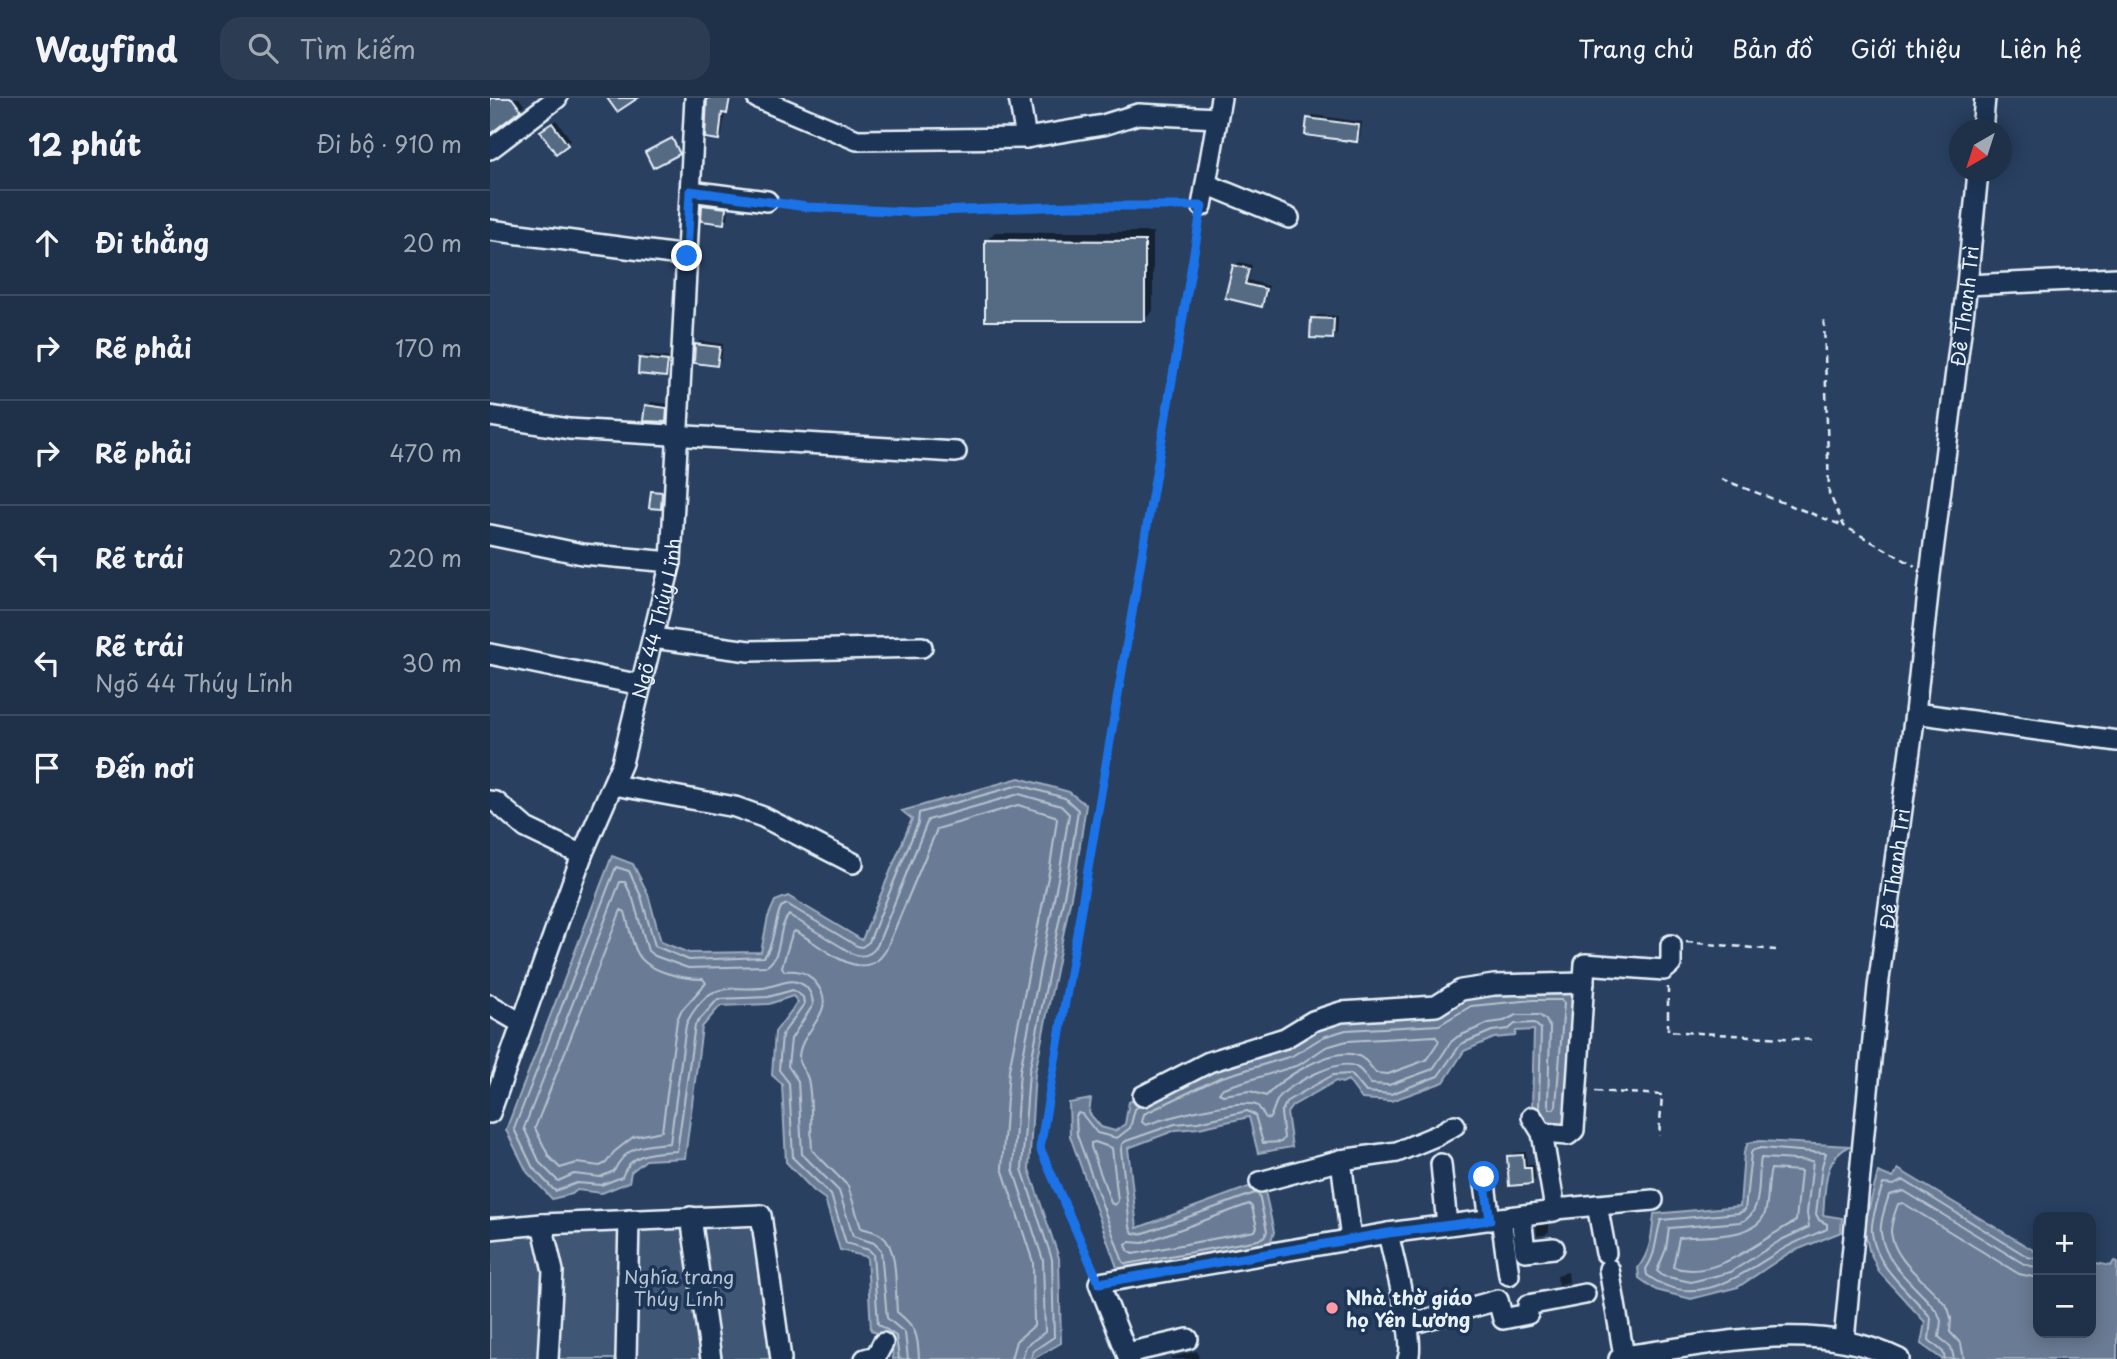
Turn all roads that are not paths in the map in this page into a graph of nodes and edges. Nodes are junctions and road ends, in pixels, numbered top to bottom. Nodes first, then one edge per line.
1 (557, 98) edge
2 (695, 98) edge
3 (757, 98) edge
4 (1019, 98) edge
5 (1221, 98) edge
6 (1985, 98) edge
7 (1217, 118) junction
8 (1983, 119) edge
9 (1026, 138) junction
10 (490, 149) edge
11 (1977, 182) edge
12 (1206, 184) junction
13 (690, 191) junction
14 (767, 201) road end
15 (1202, 206) road end
16 (1289, 218) dead end
17 (490, 230) edge
18 (687, 256) junction
19 (2117, 278) edge
20 (1966, 285) junction
21 (490, 416) edge
22 (677, 435) junction
23 (956, 452) dead end
24 (490, 535) edge
25 (671, 562) junction
26 (653, 638) junction
27 (922, 647) dead end
28 (490, 654) edge
29 (641, 685) junction
30 (1915, 713) junction
31 (2117, 741) edge
32 (614, 785) junction
33 (490, 801) edge
34 (582, 855) junction
35 (853, 863) dead end
36 (1671, 944) road end
37 (1584, 983) junction
38 (490, 1005) edge
39 (521, 1023) junction
40 (1143, 1096) dead end
41 (490, 1113) edge
42 (1455, 1125) dead end
43 (1341, 1160) junction
44 (1441, 1164) dead end
45 (1484, 1177) dead end
46 (1260, 1182) dead end
47 (1653, 1200) dead end
48 (1597, 1205) junction
49 (1555, 1209) junction
50 (1521, 1216) junction
51 (691, 1217) junction
52 (1496, 1219) junction
53 (629, 1220) junction
54 (542, 1224) junction
55 (1447, 1225) junction
56 (490, 1229) edge
57 (1388, 1233) junction
58 (1351, 1240) junction
59 (1554, 1248) dead end
60 (1509, 1275) dead end
61 (1585, 1294) dead end
62 (1407, 1325) junction
63 (1188, 1339) dead end
64 (1844, 1340) junction
65 (883, 1343) dead end
66 (1128, 1356) edge
67 (1621, 1358) edge
68 (548, 1359) edge
69 (626, 1359) edge
70 (711, 1359) edge
71 (781, 1359) edge
72 (865, 1359) edge
73 (1408, 1359) edge
74 (1899, 1359) edge

1 - 10 street
2 - 13 street, Ngõ 44 Thúy Lĩnh
3 - 9 street
4 - 9 street
5 - 7 street
6 - 8 street
7 - 9 street
7 - 12 street
11 - 20 street, Đê Thanh Trì
12 - 15 street
12 - 16 street
13 - 14 street
13 - 18 street, Ngõ 44 Thúy Lĩnh
17 - 18 street
18 - 22 street, Ngõ 44 Thúy Lĩnh
19 - 20 street
20 - 30 street, Đê Thanh Trì
21 - 22 street
22 - 23 street
22 - 25 street, Ngõ 44 Thúy Lĩnh
24 - 25 street
25 - 26 street, Ngõ 44 Thúy Lĩnh
26 - 27 street
26 - 29 street, Ngõ 44 Thúy Lĩnh
28 - 29 street
29 - 32 street, Ngõ 44 Thúy Lĩnh
30 - 31 street
30 - 64 street, Đê Thanh Trì
32 - 34 street, Ngõ 44 Thúy Lĩnh
32 - 35 street
33 - 34 street
34 - 39 street, Ngõ 44 Thúy Lĩnh
36 - 37 street
37 - 40 street
37 - 49 street
38 - 39 street
39 - 41 street, Ngõ 44 Thúy Lĩnh
42 - 43 street
43 - 46 street
43 - 58 street
44 - 55 street
45 - 52 street
47 - 48 street
48 - 49 street
48 - 67 street
49 - 50 street
50 - 52 street
50 - 59 street
51 - 53 street
51 - 70 street
51 - 71 street
52 - 55 street
52 - 60 street
53 - 54 street
53 - 69 street
54 - 56 street
54 - 68 street
55 - 57 street
57 - 58 street
57 - 62 street
58 - 66 street
61 - 62 street
62 - 73 street
63 - 66 street
64 - 67 street
64 - 74 street
65 - 72 street

